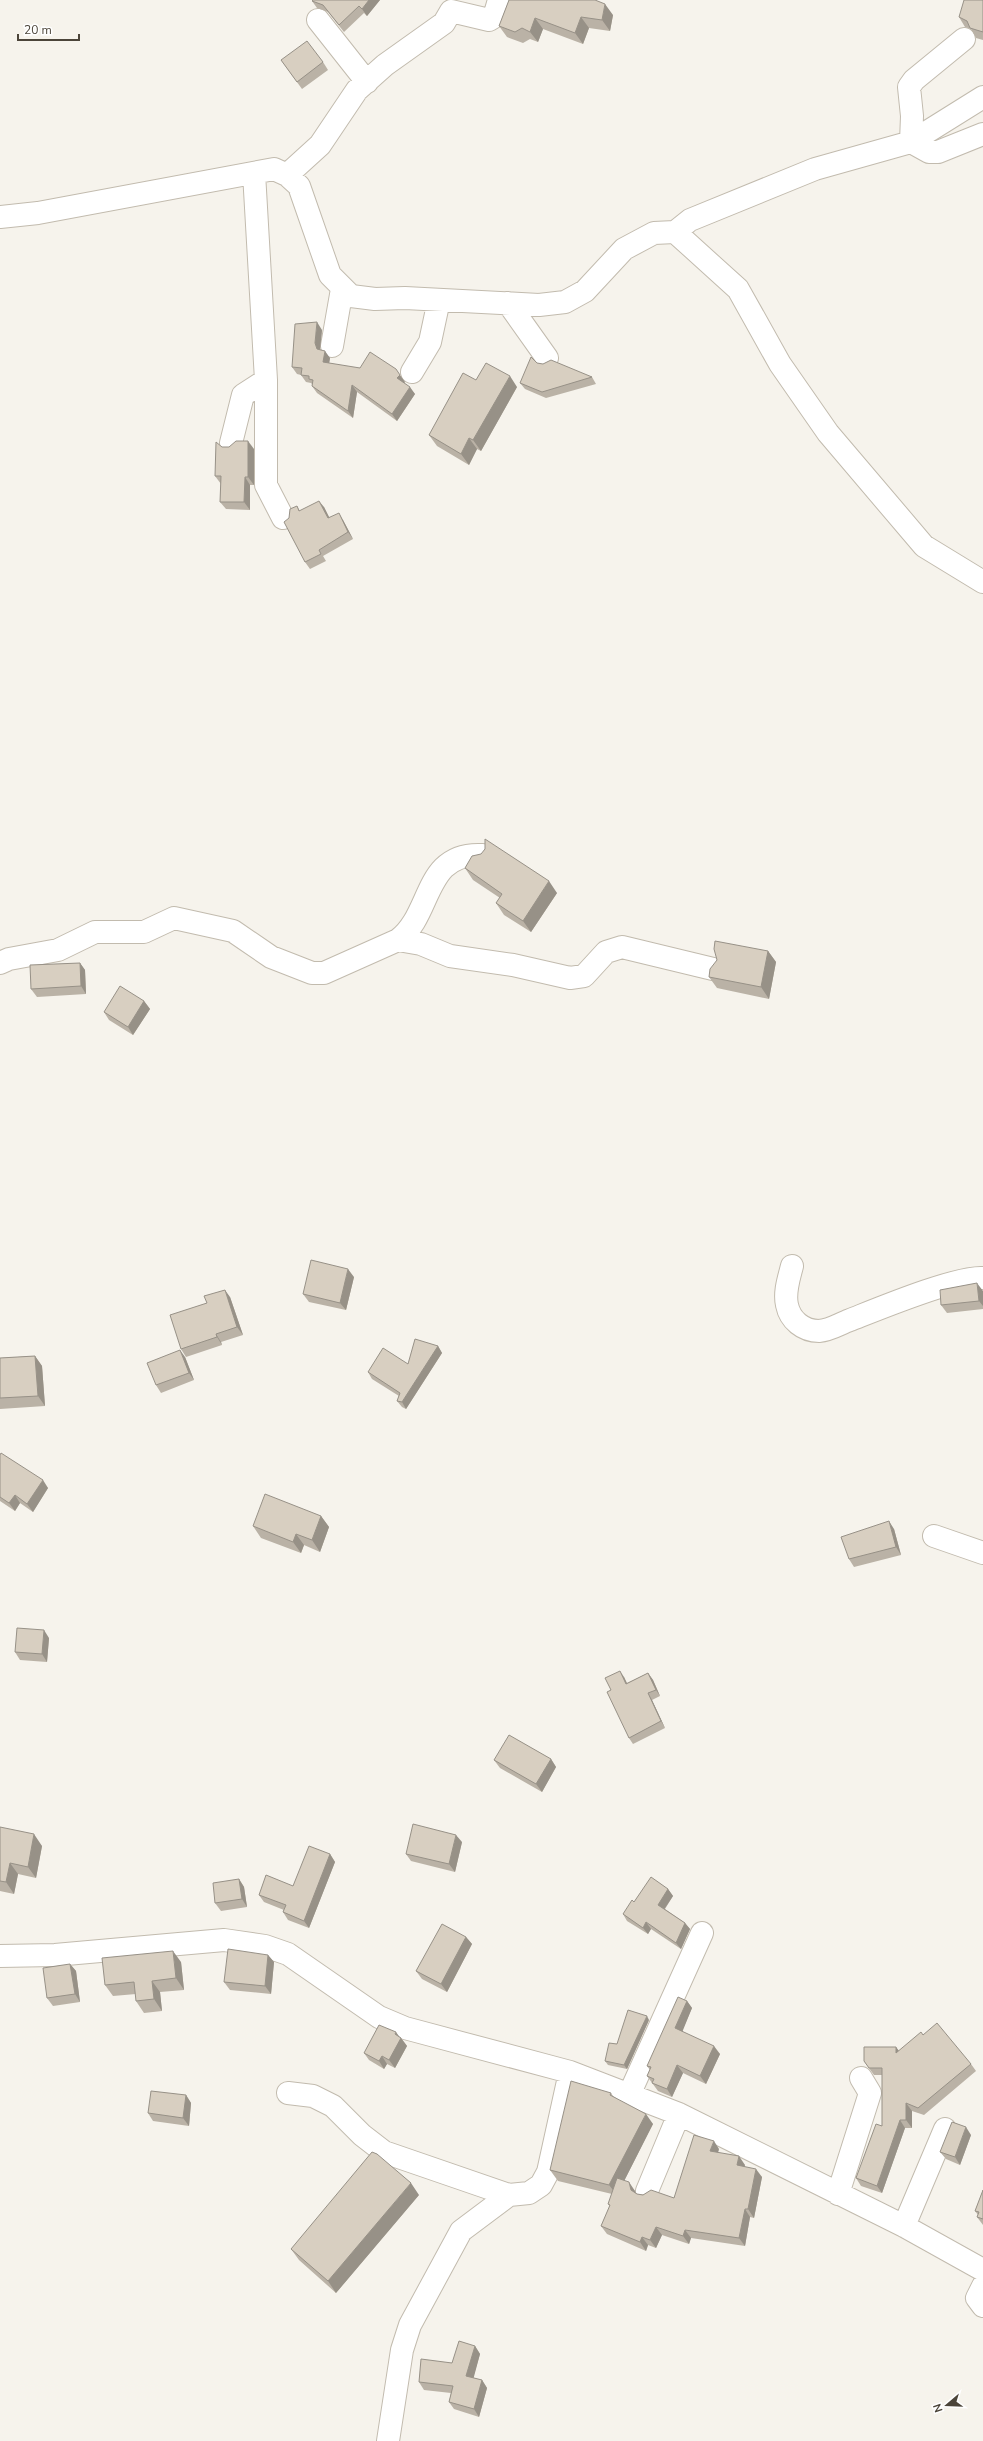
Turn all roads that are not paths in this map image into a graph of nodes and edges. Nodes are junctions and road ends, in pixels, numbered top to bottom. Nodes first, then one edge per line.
1 (499, 0) edge
2 (451, 5) edge
3 (318, 20) dead end
4 (964, 39) dead end
5 (366, 82) junction
6 (983, 97) edge
7 (983, 134) edge
8 (911, 142) junction
9 (254, 173) junction
10 (287, 175) junction
11 (0, 217) edge
12 (675, 232) junction
13 (342, 289) junction
14 (439, 300) junction
15 (508, 303) junction
16 (332, 346) dead end
17 (547, 358) dead end
18 (412, 372) dead end
19 (266, 380) junction
20 (232, 443) edge
21 (283, 518) dead end
22 (983, 582) edge
23 (482, 855) edge
24 (398, 940) junction
25 (0, 964) edge
26 (713, 970) edge
27 (792, 1266) dead end
28 (983, 1278) edge
29 (934, 1536) dead end
30 (983, 1553) edge
31 (702, 1933) dead end
32 (0, 1956) edge
33 (570, 2072) junction
34 (861, 2078) dead end
35 (288, 2093) dead end
36 (629, 2095) junction
37 (678, 2114) junction
38 (945, 2129) dead end
39 (647, 2191) edge
40 (838, 2194) junction
41 (509, 2195) junction
42 (904, 2226) junction
43 (983, 2270) edge
44 (983, 2286) edge
45 (983, 2306) edge
46 (388, 2441) edge

1 - 2 street
2 - 5 street
3 - 5 street
4 - 8 street
5 - 10 street
6 - 8 street
7 - 8 street
8 - 12 street
9 - 10 street
9 - 11 street
9 - 19 street
10 - 13 street
12 - 15 street
12 - 22 street
13 - 14 street
13 - 16 street
14 - 15 street
14 - 18 street
15 - 17 street
19 - 20 street
19 - 21 street
23 - 24 street
24 - 25 street
24 - 26 street
27 - 28 street
29 - 30 street
31 - 36 street
32 - 33 street
33 - 36 street
33 - 41 street
34 - 40 street
35 - 41 street
36 - 37 street
37 - 39 street
37 - 40 street
38 - 42 street
40 - 42 street
41 - 46 street
42 - 43 street
44 - 45 street

